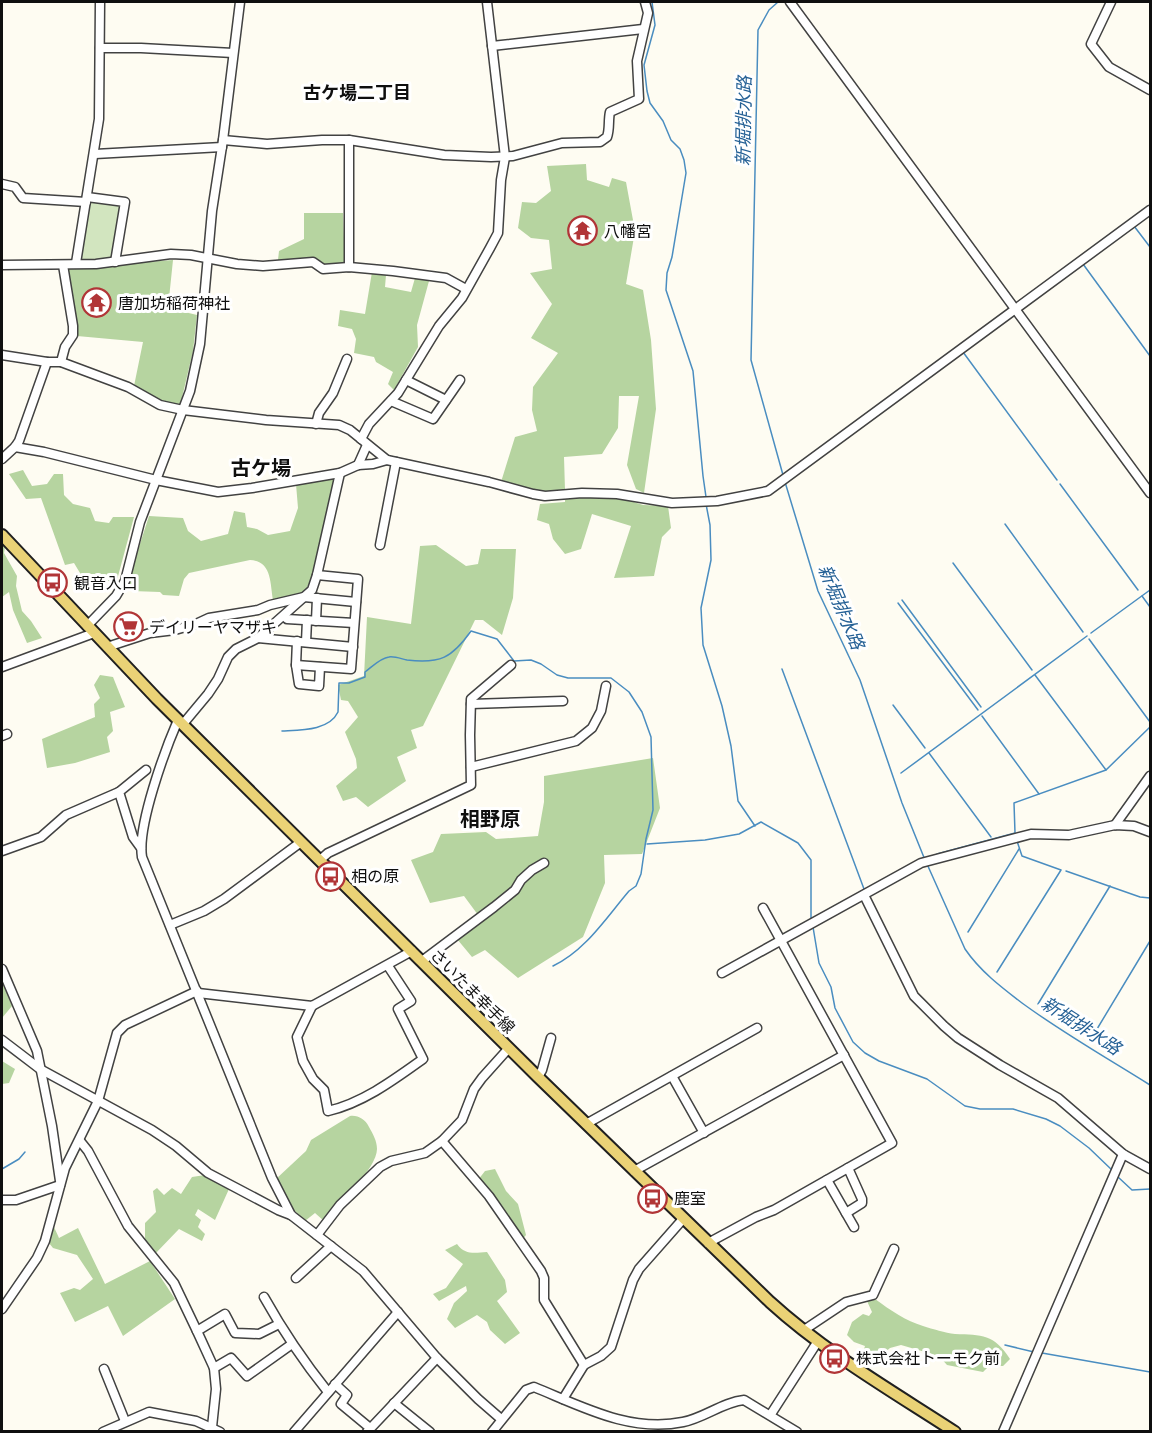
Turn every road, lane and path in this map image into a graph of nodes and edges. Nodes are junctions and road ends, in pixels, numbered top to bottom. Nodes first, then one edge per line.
1 (100, 2) edge
2 (240, 2) edge
3 (487, 2) edge
4 (645, 2) edge
5 (790, 2) edge
6 (1111, 2) edge
7 (643, 29) junction
8 (492, 46) junction
9 (100, 48) junction
10 (233, 53) junction
11 (1150, 90) edge
12 (349, 140) junction
13 (223, 143) junction
14 (95, 154) junction
15 (505, 157) junction
16 (2, 184) edge
17 (87, 200) junction
18 (1150, 210) edge
19 (208, 257) junction
20 (115, 262) junction
21 (76, 263) junction
22 (2, 265) edge
23 (63, 265) junction
24 (348, 267) junction
25 (466, 289) junction
26 (1015, 310) junction
27 (2, 355) edge
28 (347, 359) dead end
29 (47, 362) junction
30 (61, 362) junction
31 (406, 380) junction
32 (460, 380) dead end
33 (446, 400) junction
34 (391, 401) junction
35 (183, 410) junction
36 (316, 424) junction
37 (364, 442) junction
38 (15, 447) junction
39 (2, 459) edge
40 (391, 461) junction
41 (358, 465) junction
42 (340, 473) junction
43 (156, 480) junction
44 (1150, 493) edge
45 (2, 535) edge
46 (380, 545) dead end
47 (359, 569) dead end
48 (317, 575) junction
49 (358, 579) junction
50 (304, 597) junction
51 (317, 598) junction
52 (356, 602) junction
53 (284, 615) junction
54 (312, 620) junction
55 (354, 623) junction
56 (91, 630) junction
57 (258, 638) junction
58 (301, 641) junction
59 (353, 646) junction
60 (107, 647) junction
61 (3, 664) edge
62 (296, 665) junction
63 (511, 665) dead end
64 (320, 667) junction
65 (606, 686) dead end
66 (563, 701) dead end
67 (471, 704) junction
68 (181, 722) junction
69 (471, 767) junction
70 (146, 770) dead end
71 (1150, 776) edge
72 (119, 792) junction
73 (1115, 825) junction
74 (1150, 832) edge
75 (301, 842) junction
76 (141, 848) junction
77 (2, 851) edge
78 (320, 860) junction
79 (544, 863) dead end
80 (864, 895) junction
81 (763, 908) dead end
82 (170, 925) junction
83 (782, 941) junction
84 (412, 951) junction
85 (422, 961) junction
86 (388, 966) junction
87 (2, 969) edge
88 (722, 974) dead end
89 (197, 992) junction
90 (312, 1005) junction
91 (757, 1028) dead end
92 (551, 1038) dead end
93 (2, 1040) edge
94 (509, 1048) junction
95 (844, 1055) junction
96 (40, 1069) junction
97 (672, 1076) junction
98 (538, 1077) junction
99 (98, 1101) junction
100 (586, 1124) junction
101 (704, 1133) junction
102 (80, 1141) junction
103 (442, 1141) junction
104 (1123, 1154) junction
105 (848, 1168) junction
106 (1150, 1169) edge
107 (634, 1172) junction
108 (827, 1180) junction
109 (60, 1185) junction
110 (2, 1200) edge
111 (846, 1213) junction
112 (291, 1215) junction
113 (683, 1219) junction
114 (854, 1227) dead end
115 (317, 1235) junction
116 (708, 1243) junction
117 (331, 1245) junction
118 (894, 1249) dead end
119 (296, 1278) dead end
120 (264, 1297) dead end
121 (2, 1309) edge
122 (398, 1312) junction
123 (279, 1323) junction
124 (804, 1330) junction
125 (198, 1331) junction
126 (818, 1341) junction
127 (292, 1344) junction
128 (437, 1358) junction
129 (584, 1365) junction
130 (214, 1368) junction
131 (104, 1370) dead end
132 (335, 1384) junction
133 (328, 1392) junction
134 (563, 1399) junction
135 (394, 1403) junction
136 (771, 1414) junction
137 (501, 1419) junction
138 (125, 1421) junction
139 (216, 1429) edge
140 (369, 1430) edge
141 (103, 1431) edge
142 (294, 1431) edge
143 (430, 1431) edge
144 (492, 1431) edge
145 (797, 1431) edge
146 (956, 1431) edge
147 (1004, 1431) edge

1 - 9 street
2 - 10 street
3 - 8 street
4 - 7 street
5 - 26 street
6 - 11 street
7 - 8 street
7 - 15 street
8 - 15 street
9 - 10 street
9 - 14 street
10 - 13 street
12 - 13 street
12 - 15 street
12 - 24 street
13 - 14 street
13 - 19 street
14 - 17 street
15 - 25 street
16 - 17 street
17 - 20 street
17 - 21 street
18 - 26 street
19 - 20 street
19 - 24 street
19 - 35 street
20 - 21 street
21 - 23 street
22 - 23 street
23 - 30 street
24 - 25 street
25 - 31 street
26 - 40 street
26 - 44 street
27 - 29 street
28 - 36 street
29 - 30 street
29 - 38 street
30 - 35 street
31 - 33 street
31 - 34 street
32 - 33 street
33 - 34 street
34 - 37 street
35 - 36 street
35 - 43 street
36 - 37 street
37 - 40 street
37 - 41 street
38 - 39 street
38 - 43 street
40 - 41 street
40 - 46 street
41 - 42 street
42 - 43 street
42 - 48 street
43 - 56 street
45 - 56 main road, さいたま幸手線
47 - 49 street
48 - 49 street
48 - 50 street
49 - 52 street
50 - 51 street
50 - 53 street
50 - 60 street
51 - 52 street
51 - 54 street
52 - 55 street
53 - 54 street
53 - 57 street
54 - 55 street
54 - 58 street
55 - 59 street
56 - 60 main road, さいたま幸手線
56 - 61 street
57 - 58 street
57 - 68 street
58 - 59 street
58 - 62 street
59 - 64 street
60 - 68 main road, さいたま幸手線
62 - 64 street
62 - 64 street
63 - 67 street
65 - 69 street
66 - 67 street
67 - 69 street
68 - 75 main road, さいたま幸手線
68 - 76 street
69 - 78 street
70 - 72 street
71 - 73 street
72 - 76 street
72 - 77 street
73 - 74 street
73 - 80 street
75 - 78 main road, さいたま幸手線
75 - 82 street
76 - 82 street
78 - 84 main road, さいたま幸手線
79 - 85 street
80 - 83 street
80 - 104 street
81 - 83 street
82 - 89 street
83 - 88 street
83 - 95 street
84 - 85 main road, さいたま幸手線
84 - 86 street
85 - 94 main road, さいたま幸手線
86 - 90 street
86 - 90 street
87 - 96 street
89 - 90 street
89 - 99 street
89 - 112 street
91 - 97 street
92 - 98 street
93 - 96 street
94 - 98 main road, さいたま幸手線
94 - 103 street
95 - 101 street
95 - 105 street
96 - 99 street
96 - 109 street
97 - 100 street
97 - 101 street
98 - 100 main road, さいたま幸手線
99 - 102 street
99 - 112 street
100 - 107 main road, さいたま幸手線
101 - 107 street
102 - 109 street
102 - 125 street
103 - 115 street
103 - 129 street
104 - 106 street
104 - 147 street
105 - 108 street
105 - 111 street
107 - 113 main road, さいたま幸手線
108 - 111 street
108 - 116 street
109 - 110 street
109 - 121 street
111 - 114 street
112 - 115 street
113 - 116 main road, さいたま幸手線
113 - 129 street
115 - 117 street
116 - 124 main road, さいたま幸手線
117 - 119 street
117 - 122 street
118 - 124 street
120 - 123 street
122 - 128 street
122 - 132 street
123 - 125 street
123 - 127 street
124 - 126 main road, さいたま幸手線
125 - 130 street
126 - 136 street
126 - 146 main road, さいたま幸手線
127 - 130 street
127 - 133 street
128 - 135 street
128 - 137 street
129 - 134 street
130 - 139 street
131 - 138 street
132 - 133 street
132 - 140 street
133 - 142 street
134 - 136 street
134 - 137 street
135 - 140 street
135 - 143 street
136 - 145 street
137 - 144 street
138 - 139 street
138 - 141 street

